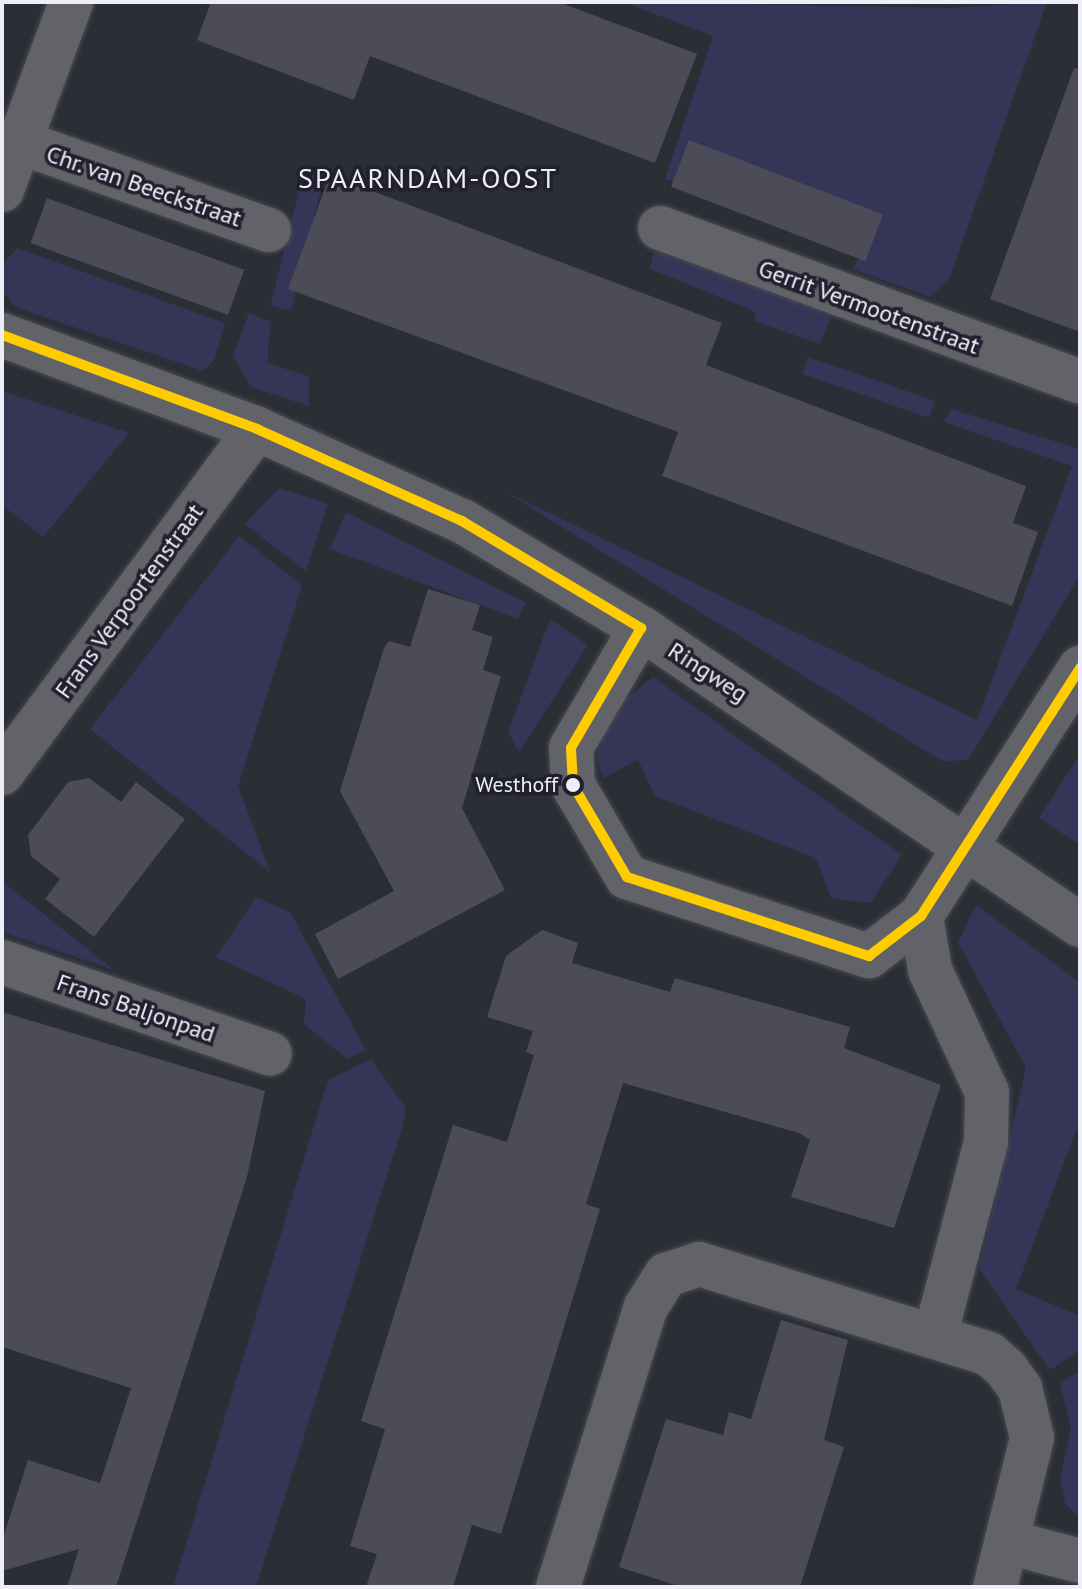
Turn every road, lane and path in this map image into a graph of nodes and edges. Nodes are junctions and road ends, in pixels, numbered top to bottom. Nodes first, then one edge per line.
1 (71, 2) edge
2 (20, 142) junction
3 (2, 190) edge
4 (660, 228) dead end
5 (269, 230) dead end
6 (2, 335) edge
7 (1080, 382) edge
8 (257, 429) junction
9 (641, 628) junction
10 (1080, 668) edge
11 (2, 773) edge
12 (963, 840) junction
13 (921, 916) junction
14 (1080, 925) edge
15 (2, 962) edge
16 (270, 1054) dead end
17 (935, 1336) junction
18 (1008, 1542) junction
19 (1080, 1561) edge
20 (558, 1587) edge
21 (995, 1587) edge

1 - 2 street, Chr. van Beeckstraat
2 - 3 street, Chr. van Beeckstraat
2 - 5 street, Chr. van Beeckstraat
4 - 7 street, Gerrit Vermootenstraat
6 - 8 street, Ringweg
8 - 9 street, Ringweg
8 - 11 street, Frans Verpoortenstraat
9 - 12 street, Ringweg
9 - 13 street
10 - 12 street
12 - 13 street
12 - 14 street
13 - 17 street
15 - 16 street, Frans Baljonpad
17 - 18 street
17 - 20 street
18 - 19 street
18 - 21 street

